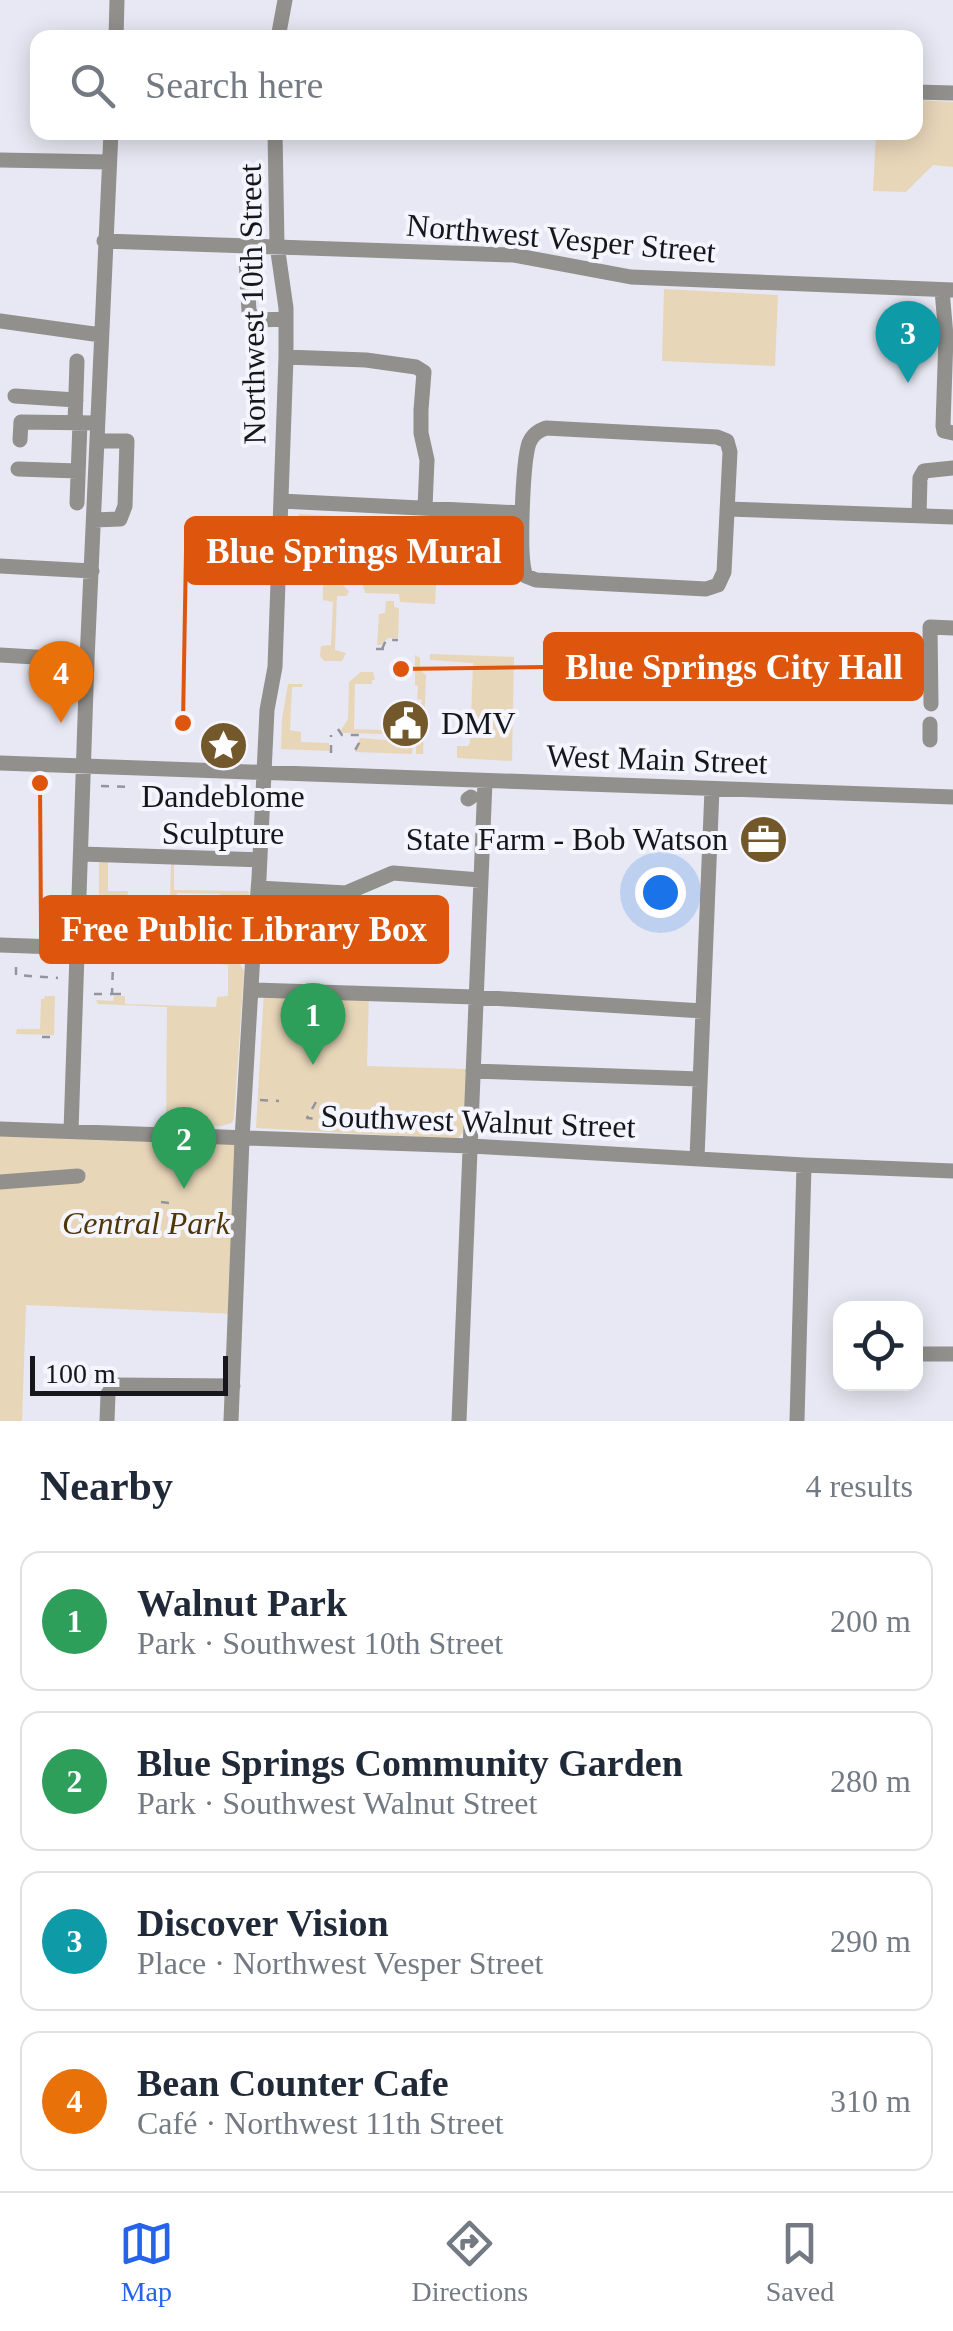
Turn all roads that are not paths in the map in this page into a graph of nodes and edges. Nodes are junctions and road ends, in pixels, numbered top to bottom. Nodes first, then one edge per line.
1 (117, 0) edge
2 (285, 0) edge
3 (116, 30) edge
4 (279, 30) edge
5 (923, 92) edge
6 (953, 94) edge
7 (110, 140) edge
8 (276, 140) edge
9 (0, 160) edge
10 (109, 162) junction
11 (104, 241) junction
12 (246, 244) junction
13 (277, 245) junction
14 (948, 290) edge
15 (286, 318) junction
16 (0, 322) edge
17 (101, 335) junction
18 (286, 358) junction
19 (77, 361) dead end
20 (76, 400) junction
21 (27, 422) junction
22 (84, 423) junction
23 (953, 434) edge
24 (20, 440) dead end
25 (97, 442) junction
26 (953, 468) edge
27 (18, 469) dead end
28 (78, 471) junction
29 (281, 501) junction
30 (77, 503) dead end
31 (425, 508) junction
32 (728, 509) junction
33 (522, 513) junction
34 (919, 515) junction
35 (953, 516) edge
36 (94, 520) junction
37 (0, 566) edge
38 (92, 571) junction
39 (953, 628) edge
40 (0, 655) edge
41 (87, 660) junction
42 (931, 704) dead end
43 (0, 763) edge
44 (83, 766) junction
45 (264, 773) junction
46 (485, 780) junction
47 (712, 789) junction
48 (953, 797) edge
49 (80, 854) junction
50 (260, 860) junction
51 (480, 880) junction
52 (259, 888) junction
53 (0, 945) edge
54 (78, 947) junction
55 (253, 954) junction
56 (251, 990) junction
57 (476, 997) junction
58 (702, 1011) junction
59 (473, 1071) junction
60 (700, 1079) junction
61 (0, 1129) edge
62 (71, 1132) junction
63 (242, 1139) junction
64 (471, 1146) junction
65 (698, 1158) junction
66 (804, 1165) junction
67 (953, 1170) edge
68 (78, 1176) dead end
69 (0, 1182) edge
70 (923, 1354) edge
71 (953, 1354) edge
72 (233, 1386) junction
73 (107, 1421) edge
74 (231, 1421) edge
75 (460, 1421) edge
76 (797, 1421) edge

1 - 3 street
2 - 4 street
5 - 6 street
7 - 10 street
8 - 13 street, Northwest 10th Street
9 - 10 street
10 - 11 street
11 - 12 street, Northwest Vesper Street
11 - 17 street
12 - 13 street, Northwest Vesper Street
12 - 15 street
13 - 14 street, Northwest Vesper Street
13 - 15 street, Northwest 10th Street
14 - 23 street
15 - 18 street, Northwest 10th Street
16 - 17 street
17 - 22 street
18 - 29 street, Northwest 10th Street
18 - 31 street
19 - 20 street
20 - 21 street
20 - 22 street
21 - 22 street
21 - 24 street
22 - 25 street
22 - 28 street
25 - 36 street
25 - 36 street
26 - 34 street
27 - 28 street
28 - 30 street
29 - 31 street
29 - 45 street, Northwest 10th Street
31 - 33 street
32 - 33 street
32 - 33 street
32 - 34 street
34 - 35 street
36 - 38 street
37 - 38 street
38 - 41 street
39 - 42 street
40 - 41 street
41 - 44 street
43 - 44 street, West Main Street
44 - 45 street, West Main Street
44 - 49 street
45 - 46 street, West Main Street
45 - 50 street, Northwest 10th Street
46 - 47 street, West Main Street
46 - 51 street
47 - 48 street, West Main Street
47 - 58 street
49 - 50 street
49 - 54 street
50 - 52 street, Northwest 10th Street
51 - 52 street
51 - 57 street
52 - 55 street, Northwest 10th Street
53 - 54 street
54 - 55 street
54 - 62 street
55 - 56 street, Northwest 10th Street
56 - 57 street
56 - 63 street, Northwest 10th Street
57 - 58 street
57 - 59 street
58 - 60 street
59 - 60 street
59 - 64 street
60 - 65 street
61 - 62 street, Southwest Walnut Street
62 - 63 street, Southwest Walnut Street
63 - 64 street, Southwest Walnut Street
63 - 72 street, Northwest 10th Street
64 - 65 street, Southwest Walnut Street
64 - 75 street
65 - 66 street, Southwest Walnut Street
66 - 67 street, Southwest Walnut Street
66 - 76 street
68 - 69 street
70 - 71 street
72 - 73 street
72 - 74 street, Northwest 10th Street

